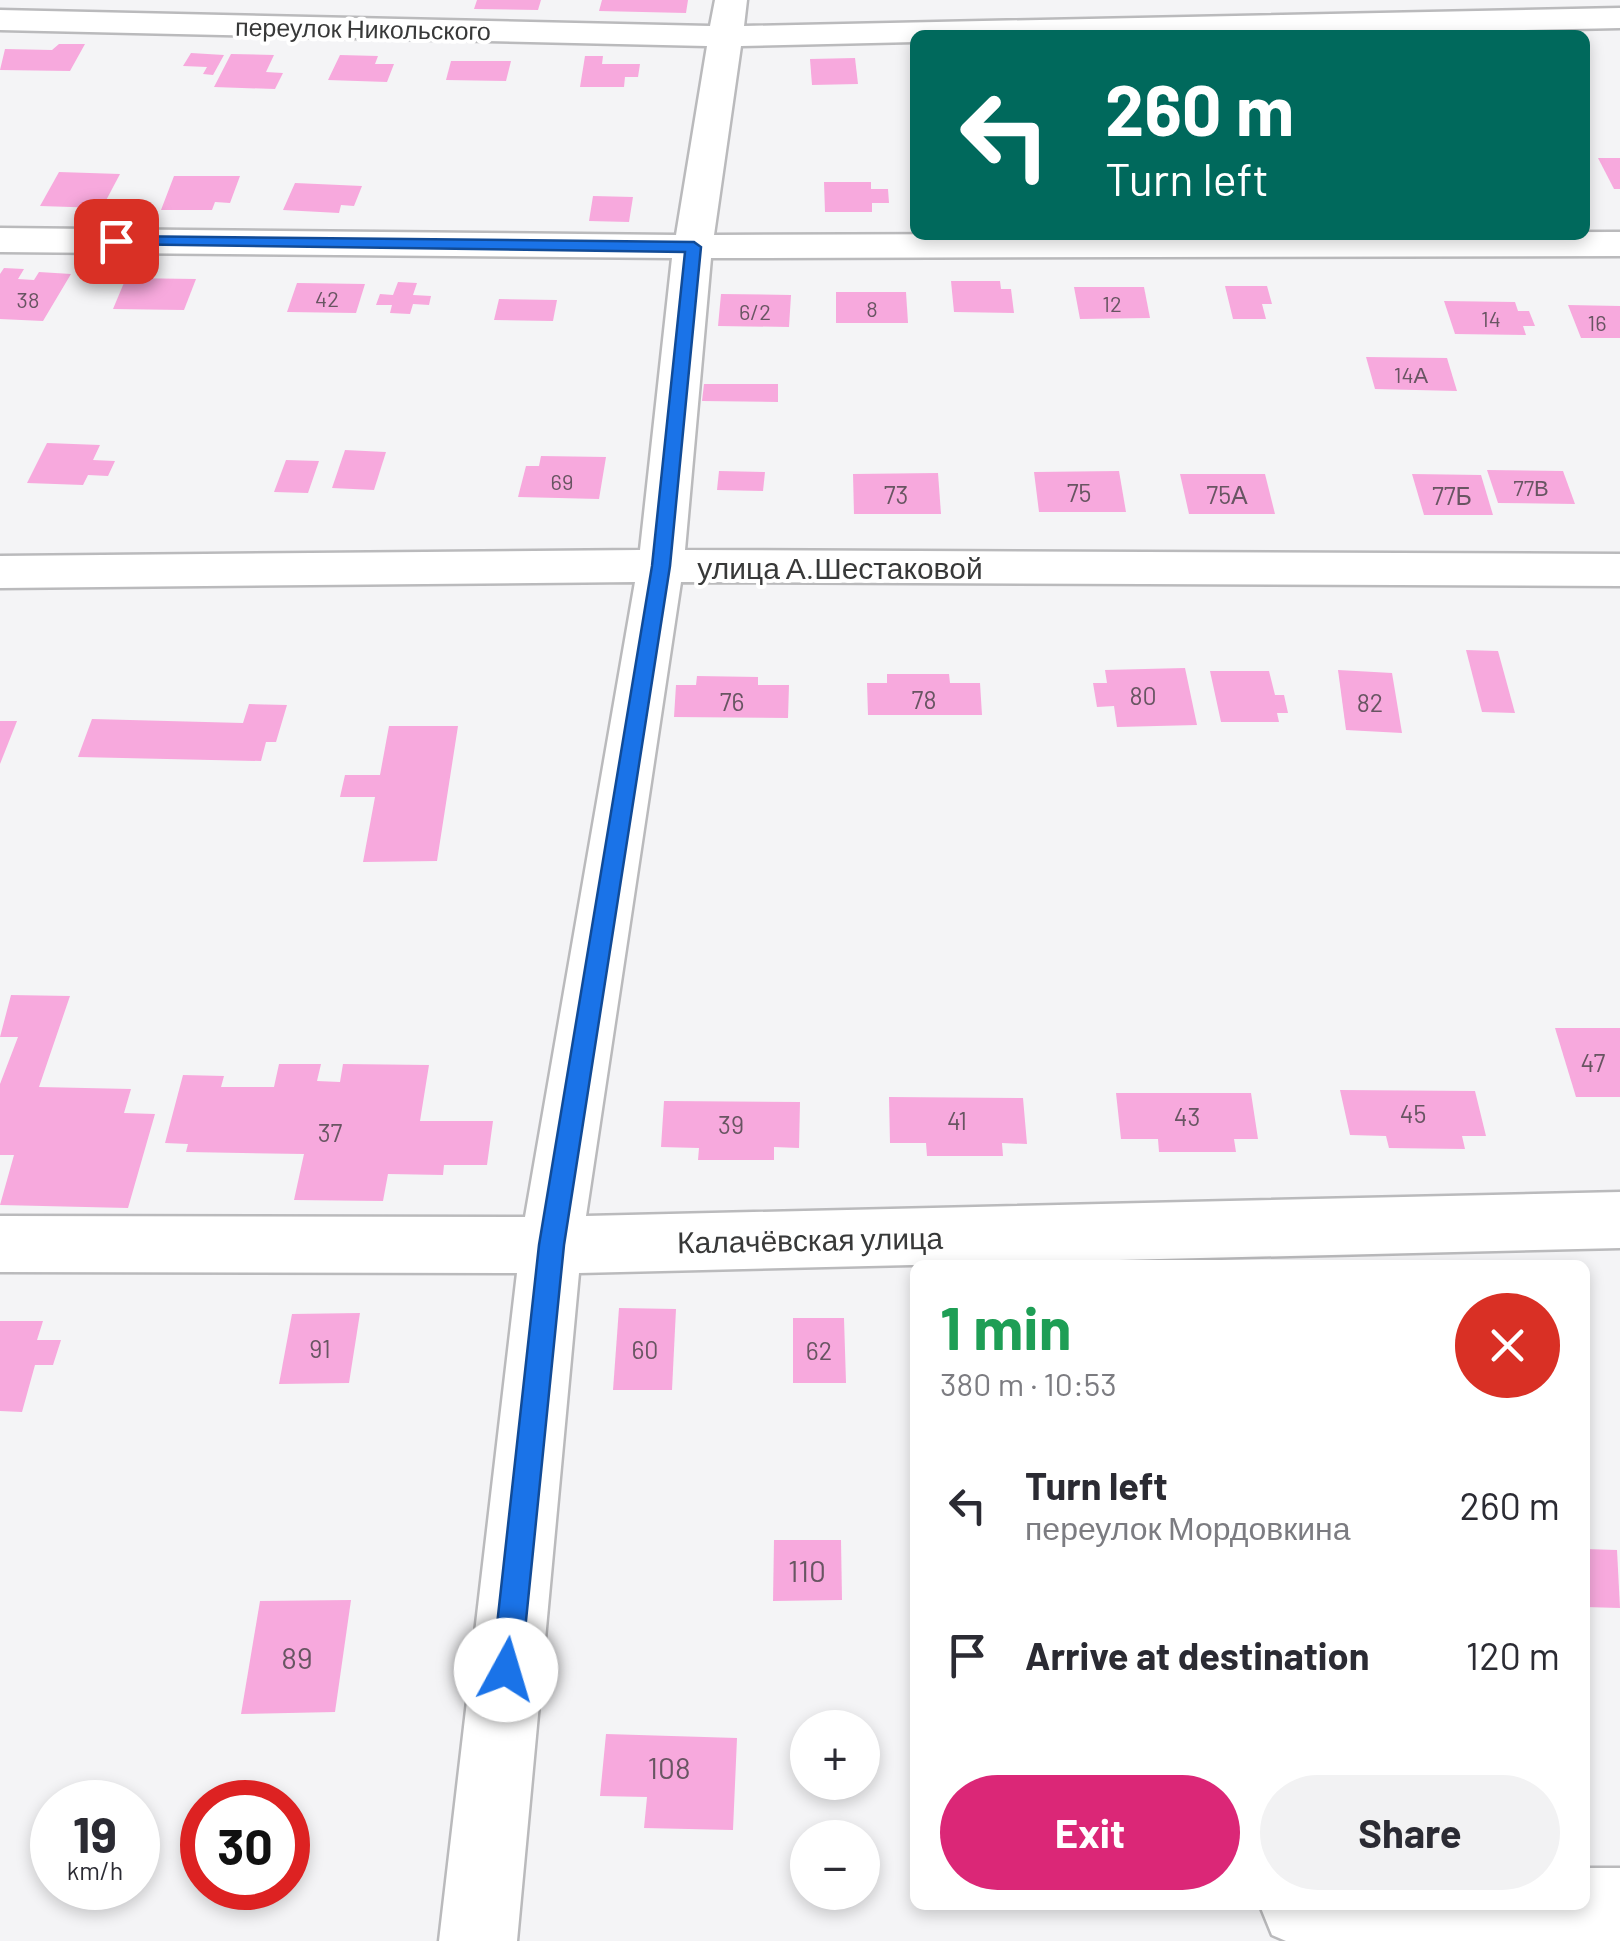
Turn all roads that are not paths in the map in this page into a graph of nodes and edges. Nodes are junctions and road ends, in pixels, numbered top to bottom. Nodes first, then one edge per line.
1 (731, 0) edge
2 (1612, 0) edge
3 (1620, 15) edge
4 (0, 20) edge
5 (981, 30) edge
6 (910, 32) edge
7 (725, 36) junction
8 (0, 240) edge
9 (1620, 244) edge
10 (694, 247) junction
11 (661, 566) junction
12 (1620, 570) edge
13 (0, 572) edge
14 (1620, 1220) edge
15 (0, 1244) edge
16 (551, 1245) junction
17 (1188, 1247) edge
18 (1620, 1906) edge
19 (1590, 1907) edge
20 (1514, 1910) edge
21 (1301, 1918) edge
22 (478, 1941) edge

1 - 7 street
2 - 3 street
3 - 5 street, переулок Никольского
4 - 7 street, переулок Никольского
6 - 7 street, переулок Никольского
7 - 10 street
8 - 10 street
9 - 10 street
10 - 11 street
11 - 12 street, улица А.Шестаковой
11 - 13 street, улица А.Шестаковой
11 - 16 street
14 - 17 street, Калачёвская улица
15 - 16 street, Калачёвская улица
16 - 17 street, Калачёвская улица
16 - 22 street
18 - 19 street
20 - 21 street

